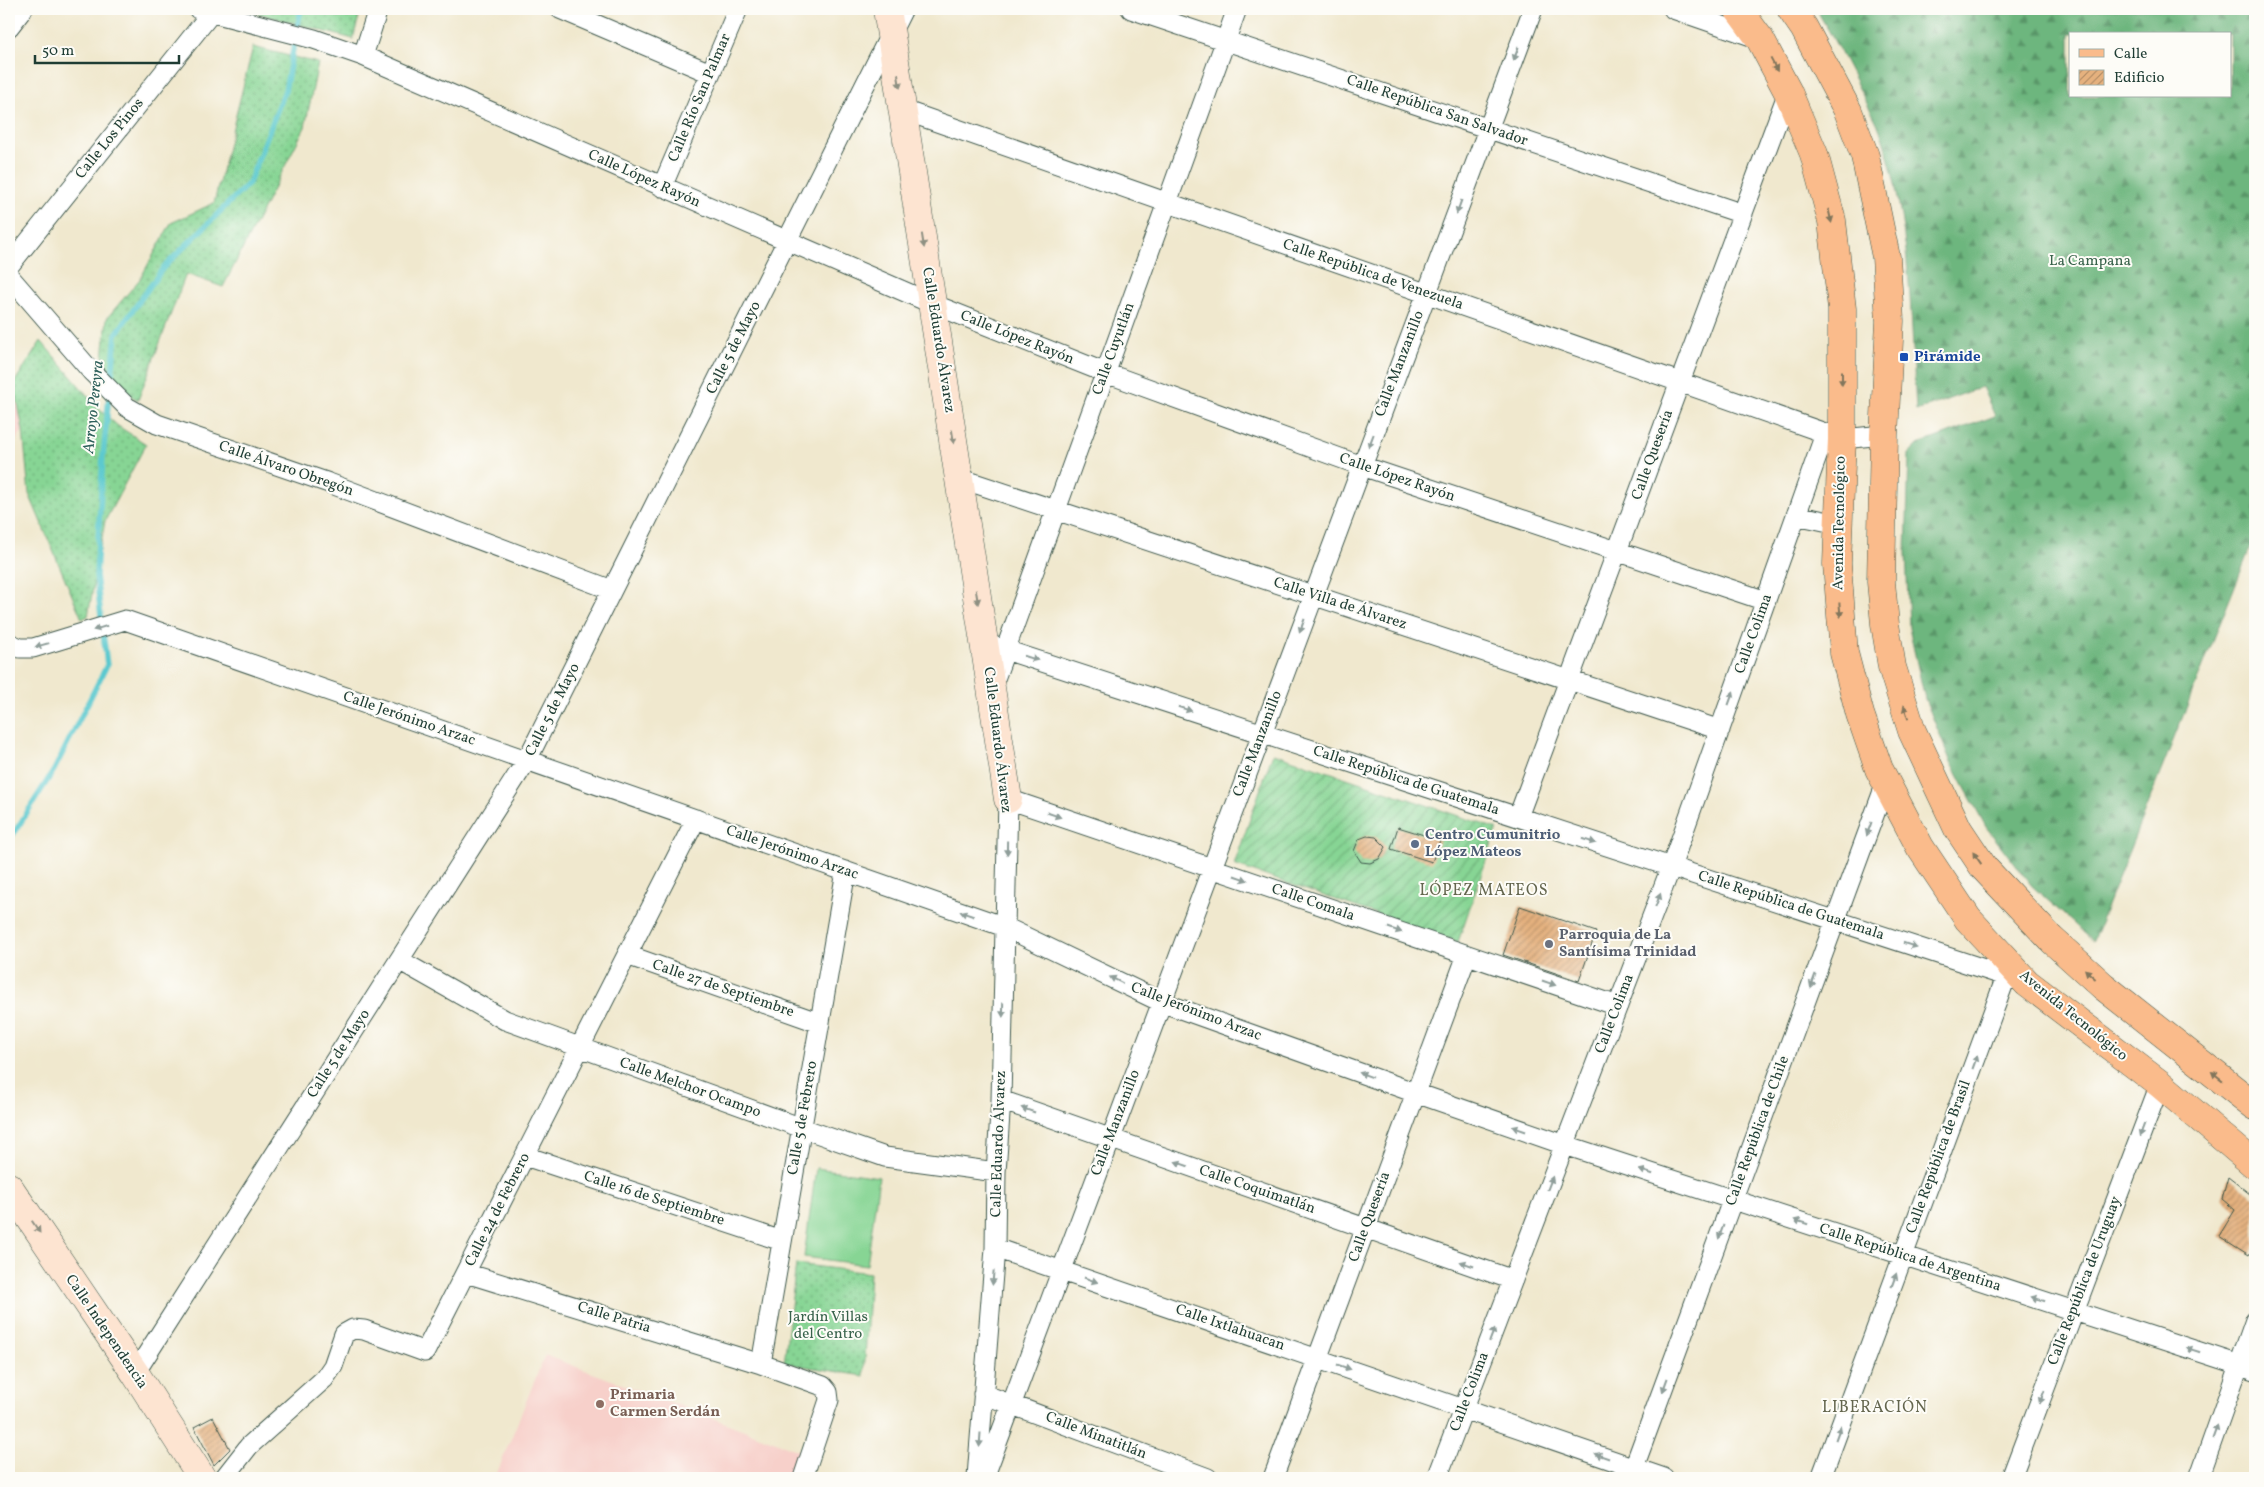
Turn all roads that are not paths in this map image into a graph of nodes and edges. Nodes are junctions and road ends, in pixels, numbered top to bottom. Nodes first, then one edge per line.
1 (23, 9) edge
2 (378, 9) edge
3 (560, 9) edge
4 (738, 9) edge
5 (1131, 9) edge
6 (1237, 9) edge
7 (1533, 9) edge
8 (1673, 9) edge
9 (1738, 9) edge
10 (1790, 9) edge
11 (205, 11) edge
12 (894, 17) edge
13 (9, 27) edge
14 (1760, 39) junction
15 (1226, 40) junction
16 (363, 56) junction
17 (710, 73) junction
18 (1788, 92) junction
19 (903, 110) junction
20 (1488, 128) junction
21 (662, 187) junction
22 (1167, 202) junction
23 (1743, 214) junction
24 (787, 241) junction
25 (9, 266) edge
26 (9, 276) edge
27 (1427, 294) junction
28 (933, 304) junction
29 (1106, 373) junction
30 (1680, 382) junction
31 (1884, 435) junction
32 (1833, 436) junction
33 (1362, 466) junction
34 (959, 478) junction
35 (1056, 510) junction
36 (1796, 515) junction
37 (1838, 524) junction
38 (1617, 552) junction
39 (612, 590) junction
40 (1314, 595) junction
41 (1766, 601) junction
42 (9, 643) edge
43 (995, 647) junction
44 (1569, 680) junction
45 (1720, 730) junction
46 (1262, 734) junction
47 (528, 760) junction
48 (1886, 783) junction
49 (1008, 799) junction
50 (1518, 817) junction
51 (696, 819) junction
52 (1671, 867) junction
53 (1212, 868) junction
54 (846, 872) junction
55 (1835, 921) junction
56 (1005, 927) junction
57 (627, 955) junction
58 (1467, 955) junction
59 (400, 960) junction
60 (2017, 980) junction
61 (1162, 1002) junction
62 (1618, 1006) junction
63 (820, 1023) junction
64 (580, 1049) junction
65 (2160, 1084) junction
66 (1416, 1093) junction
67 (1002, 1100) junction
68 (2255, 1106) edge
69 (802, 1128) junction
70 (1110, 1138) junction
71 (1565, 1145) junction
72 (525, 1156) junction
73 (2255, 1165) edge
74 (996, 1172) junction
75 (9, 1187) edge
76 (1733, 1200) junction
77 (1366, 1228) junction
78 (782, 1241) junction
79 (995, 1248) junction
80 (1903, 1255) junction
81 (1061, 1270) junction
82 (466, 1273) junction
83 (1513, 1280) junction
84 (2074, 1311) junction
85 (2255, 1320) edge
86 (1318, 1358) junction
87 (762, 1364) junction
88 (2247, 1367) edge
89 (135, 1373) junction
90 (983, 1394) junction
91 (1011, 1405) junction
92 (1464, 1408) junction
93 (1632, 1473) edge
94 (202, 1478) edge
95 (224, 1478) edge
96 (803, 1478) edge
97 (977, 1478) edge
98 (984, 1478) edge
99 (1208, 1478) edge
100 (1273, 1478) edge
101 (1437, 1478) edge
102 (1664, 1478) edge
103 (1821, 1478) edge
104 (2011, 1478) edge
105 (2199, 1478) edge

1 - 13 street
2 - 16 street
3 - 17 street
4 - 17 street, Calle Río San Palmar
5 - 15 street, Calle República San Salvador
6 - 15 street, Calle Cuyutlán
7 -> 20 street, Calle Manzanillo
8 - 14 street
9 - 14 main road, Avenida Tecnológico
10 - 31 main road
11 - 16 street, Calle López Rayón
11 - 25 street, Calle Los Pinos
12 -> 19 street, Calle Eduardo Álvarez
12 - 24 street, Calle 5 de Mayo
14 -> 18 main road, Avenida Tecnológico
15 - 20 street, Calle República San Salvador
15 - 22 street, Calle Cuyutlán
16 - 21 street, Calle López Rayón
17 - 21 street, Calle Río San Palmar
18 - 23 street, Calle Quesería
18 -> 32 main road, Avenida Tecnológico
19 - 22 street, Calle República de Venezuela
19 -> 28 street, Calle Eduardo Álvarez
20 - 23 street, Calle República San Salvador
20 -> 27 street, Calle Manzanillo
21 - 24 street, Calle López Rayón
22 - 27 street, Calle República de Venezuela
22 - 29 street, Calle Cuyutlán
23 - 30 street, Calle Quesería
24 - 28 street, Calle López Rayón
24 - 39 street, Calle 5 de Mayo
26 - 39 street, Calle Álvaro Obregón
27 - 30 street, Calle República de Venezuela
27 -> 33 street, Calle Manzanillo
28 - 29 street, Calle López Rayón
28 -> 34 street, Calle Eduardo Álvarez
29 - 33 street, Calle López Rayón
29 - 35 street, Calle Cuyutlán
30 - 32 street, Calle República de Venezuela
30 - 38 street, Calle Quesería
31 - 32 street
68 -> 31 main road
32 - 36 street, Calle Colima
32 - 37 main road, Avenida Tecnológico
33 - 38 street, Calle López Rayón
33 - 40 street, Calle Manzanillo
34 - 35 street, Calle Villa de Álvarez
34 -> 43 street, Calle Eduardo Álvarez
35 - 40 street, Calle Villa de Álvarez
35 - 43 street, Calle Cuyutlán
36 - 37 street
36 - 41 street, Calle Colima
37 -> 48 main road, Avenida Tecnológico
38 - 41 street, Calle López Rayón
38 - 44 street, Calle Quesería
39 - 47 street, Calle 5 de Mayo
40 - 44 street, Calle Villa de Álvarez
40 -> 46 street, Calle Manzanillo
45 -> 41 street, Calle Colima
47 -> 42 street, Calle Jerónimo Arzac
43 -> 46 street, Calle República de Guatemala
43 - 49 street, Calle Eduardo Álvarez
44 - 45 street, Calle Villa de Álvarez
44 - 50 street, Calle Quesería
45 - 52 street, Calle Colima
46 - 50 street, Calle República de Guatemala
46 - 53 street, Calle Manzanillo
47 - 51 street, Calle Jerónimo Arzac
47 - 59 street, Calle 5 de Mayo
48 -> 55 street, Calle República de Chile
48 - 60 main road, Avenida Tecnológico
49 -> 53 street, Calle Comala
49 -> 56 street, Calle Eduardo Álvarez
50 -> 52 street, Calle República de Guatemala
51 - 54 street, Calle Jerónimo Arzac
51 - 57 street, Calle 24 de Febrero
52 - 55 street, Calle República de Guatemala
62 -> 52 street, Calle Colima
53 -> 58 street, Calle Comala
53 - 61 street, Calle Manzanillo
56 -> 54 street, Calle Jerónimo Arzac
54 - 63 street, Calle 5 de Febrero
55 -> 60 street, Calle República de Guatemala
55 -> 76 street, Calle República de Chile
61 -> 56 street, Calle Jerónimo Arzac
56 -> 67 street, Calle Eduardo Álvarez
57 - 63 street, Calle 27 de Septiembre
57 - 64 street, Calle 24 de Febrero
58 -> 62 street, Calle Comala
58 - 66 street, Calle Quesería
59 - 64 street, Calle Melchor Ocampo
59 - 89 street, Calle 5 de Mayo
60 - 65 main road, Avenida Tecnológico
80 -> 60 street, Calle República de Brasil
66 -> 61 street, Calle Jerónimo Arzac
61 - 70 street, Calle Manzanillo
62 - 71 street, Calle Colima
63 - 69 street, Calle 5 de Febrero
64 - 69 street, Calle Melchor Ocampo
64 - 72 street, Calle 24 de Febrero
65 - 73 main road, Avenida Tecnológico
65 -> 84 street, Calle República de Uruguay
71 -> 66 street, Calle Jerónimo Arzac
66 - 77 street, Calle Quesería
70 -> 67 street, Calle Coquimatlán
67 - 74 street, Calle Eduardo Álvarez
69 - 74 street, Calle Melchor Ocampo
69 - 78 street, Calle 5 de Febrero
77 -> 70 street, Calle Coquimatlán
70 - 81 street, Calle Manzanillo
76 -> 71 street, Calle República de Argentina
83 -> 71 street, Calle Colima
72 - 78 street, Calle 16 de Septiembre
72 - 82 street, Calle 24 de Febrero
74 - 79 street, Calle Eduardo Álvarez
75 -> 89 street, Calle Independencia
80 -> 76 street, Calle República de Argentina
76 -> 93 street, Calle República de Chile
83 -> 77 street, Calle Coquimatlán
77 - 86 street, Calle Quesería
78 - 87 street, Calle 5 de Febrero
79 - 81 street, Calle Ixtlahuacan
79 -> 90 street, Calle Eduardo Álvarez
84 -> 80 street, Calle República de Argentina
103 -> 80 street, Calle República de Brasil
81 -> 86 street, Calle Ixtlahuacan
81 - 91 street, Calle Manzanillo
82 - 87 street, Calle Patria
82 - 95 street, Calle 24 de Febrero
92 -> 83 street, Calle Colima
88 -> 84 street, Calle República de Argentina
84 -> 104 street, Calle República de Uruguay
85 - 88 street
86 -> 92 street, Calle Ixtlahuacan
86 - 100 street, Calle Quesería
87 - 96 street, Calle Patria
105 -> 88 street
89 - 94 street, Calle Independencia
90 - 91 street, Calle Minatitlán
90 -> 97 street, Calle Eduardo Álvarez
91 - 98 street, Calle Manzanillo
91 - 99 street, Calle Minatitlán
93 -> 92 street, Calle Ixtlahuacan
92 - 101 street, Calle Colima
93 - 102 street, Calle Ixtlahuacan

